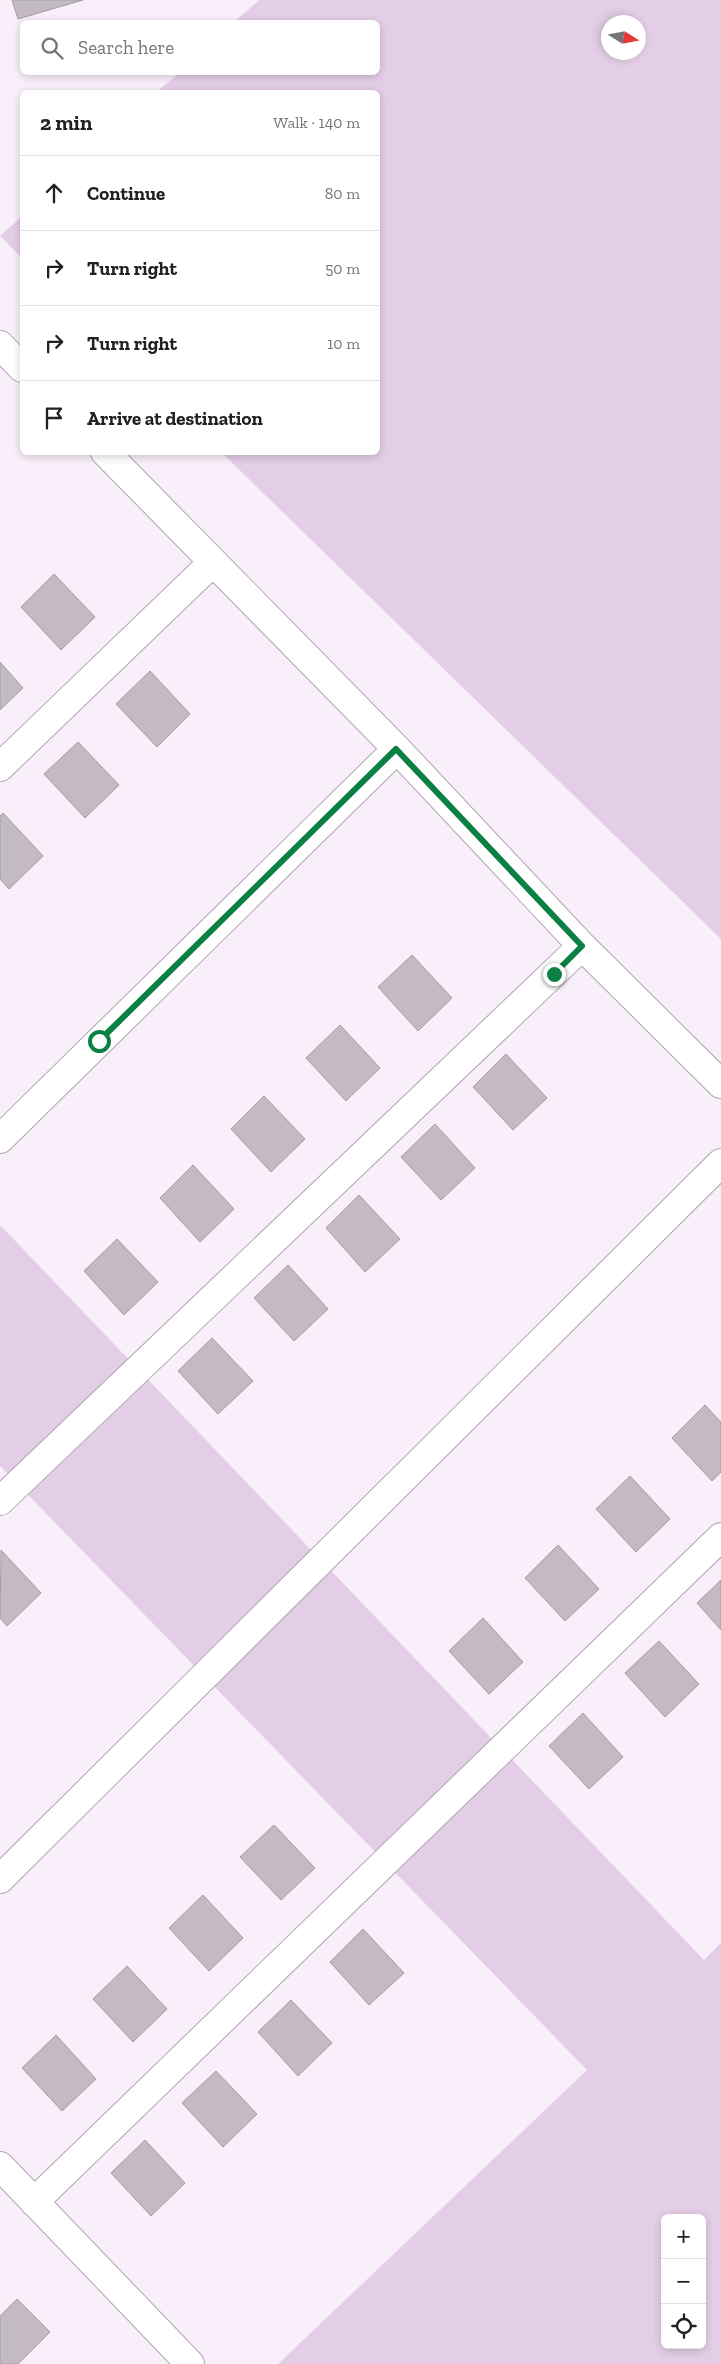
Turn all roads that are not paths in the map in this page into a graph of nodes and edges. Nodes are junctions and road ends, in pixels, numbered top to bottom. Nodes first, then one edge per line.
1 (108, 455) edge
2 (212, 563) junction
3 (396, 749) junction
4 (0, 767) edge
5 (582, 946) junction
6 (721, 1084) edge
7 (0, 1139) edge
8 (721, 1163) edge
9 (0, 1501) edge
10 (721, 1537) edge
11 (0, 1879) edge
12 (0, 2166) edge
13 (34, 2202) junction
14 (190, 2364) edge

1 - 2 street
2 - 3 street
2 - 4 street
3 - 5 street
3 - 7 street
5 - 6 street
5 - 9 street
8 - 11 street
10 - 13 street
12 - 13 street
13 - 14 street

